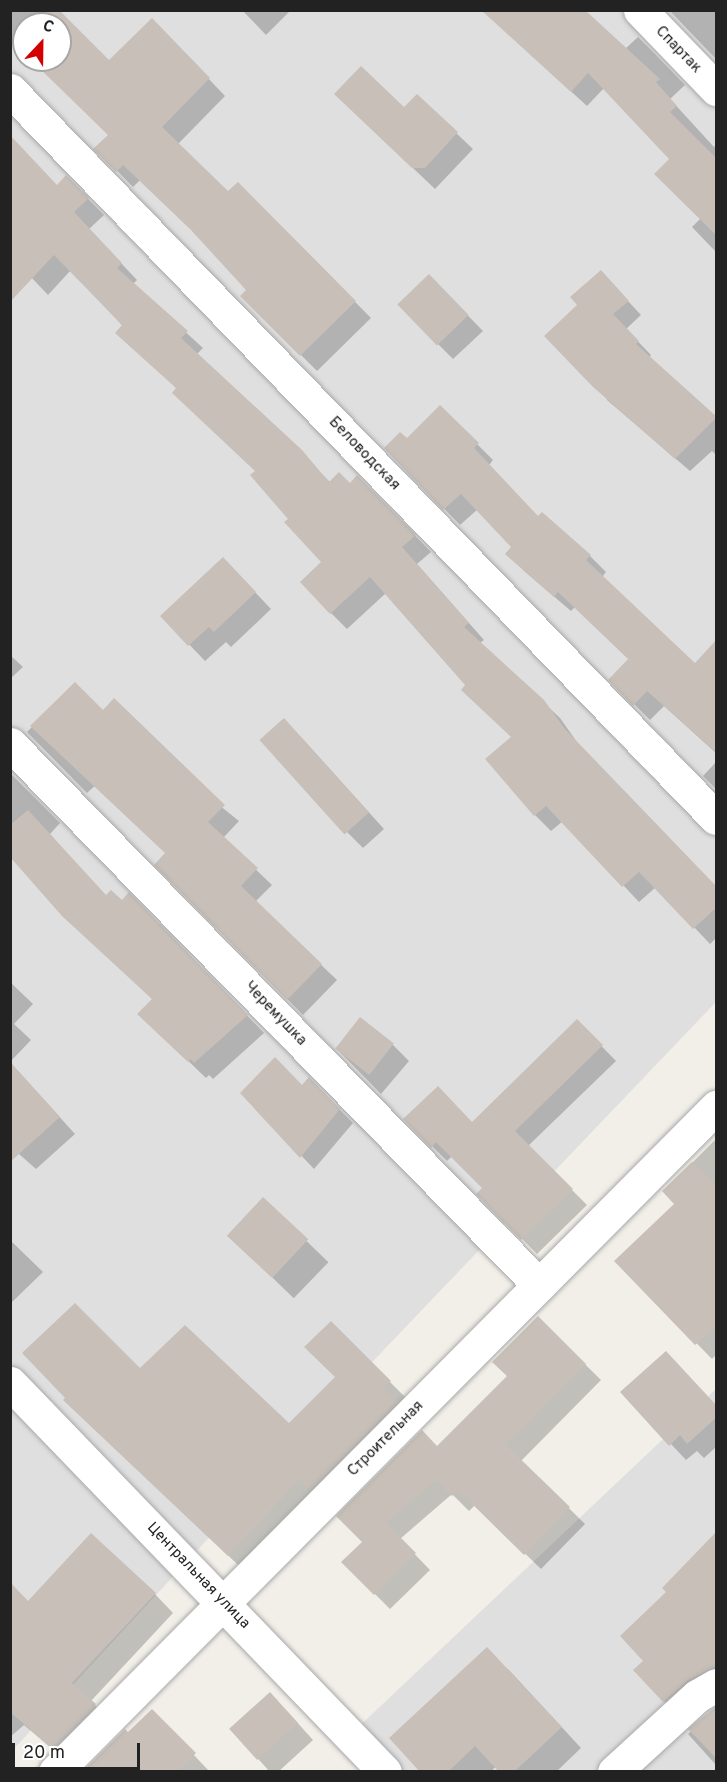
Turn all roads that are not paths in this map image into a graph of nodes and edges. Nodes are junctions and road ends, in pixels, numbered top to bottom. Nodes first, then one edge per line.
1 (640, 10) edge
2 (717, 89) edge
3 (10, 90) edge
4 (10, 744) edge
5 (717, 818) edge
6 (717, 1107) edge
7 (539, 1285) junction
8 (10, 1383) edge
9 (224, 1602) junction
10 (717, 1685) edge
11 (55, 1772) edge
12 (385, 1772) edge
13 (614, 1772) edge

1 - 2 street, Спартак
3 - 5 street, Беловодская
4 - 7 street, Черемушка
6 - 7 street, Строительная
7 - 9 street, Строительная
8 - 9 street, Центральная улица
9 - 11 street, Строительная
9 - 12 street, Центральная улица
10 - 13 street

